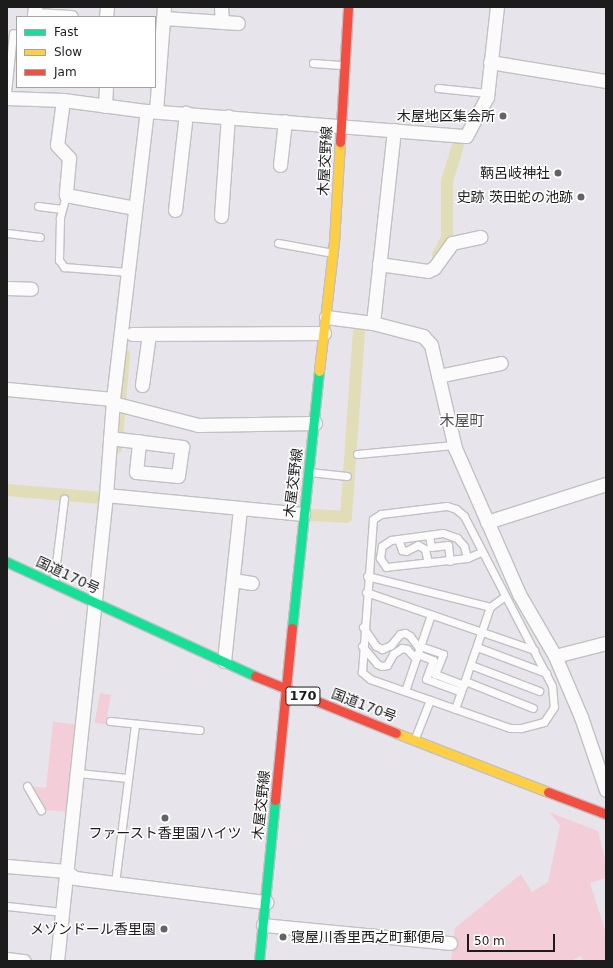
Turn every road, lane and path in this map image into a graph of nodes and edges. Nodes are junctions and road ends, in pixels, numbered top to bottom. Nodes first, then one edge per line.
1 (34, 7) edge
2 (221, 7) edge
3 (348, 7) edge
4 (497, 7) edge
5 (164, 13) edge
6 (52, 16) edge
7 (222, 22) junction
8 (238, 23) dead end
9 (13, 34) dead end
10 (490, 62) junction
11 (313, 63) dead end
12 (345, 65) junction
13 (156, 78) edge
14 (606, 81) edge
15 (106, 88) edge
16 (155, 88) edge
17 (438, 88) dead end
18 (7, 93) edge
19 (487, 93) junction
20 (7, 98) edge
21 (63, 100) junction
22 (106, 106) junction
23 (152, 111) junction
24 (185, 118) junction
25 (228, 121) junction
26 (285, 126) junction
27 (394, 130) junction
28 (341, 131) junction
29 (280, 165) dead end
30 (66, 195) junction
31 (38, 206) dead end
32 (135, 208) junction
33 (62, 209) junction
34 (175, 210) dead end
35 (221, 216) dead end
36 (7, 233) edge
37 (40, 237) dead end
38 (480, 237) dead end
39 (278, 243) dead end
40 (333, 252) junction
41 (379, 264) junction
42 (128, 272) junction
43 (7, 288) edge
44 (31, 290) dead end
45 (326, 317) junction
46 (373, 323) junction
47 (324, 333) junction
48 (132, 334) dead end
49 (149, 334) junction
50 (501, 363) dead end
51 (438, 376) junction
52 (142, 385) dead end
53 (7, 389) edge
54 (116, 403) junction
55 (315, 423) junction
56 (115, 438) junction
57 (139, 441) dead end
58 (454, 445) junction
59 (357, 454) dead end
60 (308, 472) junction
61 (347, 476) dead end
62 (606, 484) edge
63 (106, 496) junction
64 (64, 499) dead end
65 (240, 510) junction
66 (303, 514) junction
67 (487, 522) junction
68 (430, 535) junction
69 (398, 539) junction
70 (481, 552) junction
71 (467, 558) junction
72 (450, 561) junction
73 (7, 562) edge
74 (428, 563) junction
75 (367, 576) junction
76 (233, 580) junction
77 (252, 583) dead end
78 (54, 584) junction
79 (366, 592) junction
80 (504, 597) junction
81 (94, 603) junction
82 (490, 607) junction
83 (431, 614) junction
84 (363, 627) junction
85 (481, 630) junction
86 (606, 643) edge
87 (362, 646) junction
88 (477, 647) junction
89 (534, 650) junction
90 (418, 652) junction
91 (555, 656) junction
92 (224, 661) junction
93 (471, 665) junction
94 (546, 673) junction
95 (464, 683) junction
96 (286, 690) junction
97 (405, 691) junction
98 (539, 691) dead end
99 (461, 692) junction
100 (430, 700) junction
101 (533, 708) dead end
102 (456, 709) junction
103 (110, 721) dead end
104 (135, 724) junction
105 (200, 730) dead end
106 (414, 739) junction
107 (78, 773) junction
108 (128, 778) junction
109 (27, 786) dead end
110 (606, 790) edge
111 (41, 810) dead end
112 (606, 814) edge
113 (7, 866) edge
114 (66, 871) junction
115 (115, 883) junction
116 (266, 902) junction
117 (7, 906) edge
118 (62, 912) junction
119 (263, 925) junction
120 (450, 943) dead end
121 (7, 959) edge
122 (24, 961) edge
123 (57, 961) edge
124 (259, 961) edge

1 - 6 street
2 - 7 street
3 - 12 main road, 木屋交野線
4 - 10 street
5 - 7 street
5 - 13 street
7 - 8 street
9 - 18 lane
10 - 14 street
10 - 19 street
11 - 12 lane
12 - 28 main road, 木屋交野線
15 - 22 street
16 - 23 street
17 - 19 lane
19 - 27 street
20 - 21 street
21 - 22 street
21 - 30 street
22 - 23 street
23 - 24 street
23 - 32 street
24 - 25 street
24 - 34 street
25 - 26 street
25 - 35 street
26 - 28 street
26 - 29 street
27 - 28 street
27 - 41 street
28 - 40 main road, 木屋交野線
30 - 32 street
30 - 33 lane
31 - 33 lane
32 - 42 street
33 - 42 lane
36 - 37 lane
38 - 41 street
39 - 40 lane
40 - 45 main road, 木屋交野線
41 - 46 street
42 - 54 street
43 - 44 street
45 - 46 street
45 - 47 main road, 木屋交野線
46 - 51 street
47 - 49 street
47 - 55 main road, 木屋交野線
48 - 49 street
49 - 52 street
50 - 51 street
51 - 58 street
53 - 54 street
54 - 55 street
54 - 56 street
55 - 60 main road, 木屋交野線
56 - 57 street
56 - 63 street
58 - 59 lane
58 - 67 street
60 - 61 lane
60 - 66 main road, 木屋交野線
62 - 67 street
63 - 65 street
63 - 81 street
64 - 78 lane
65 - 66 street
65 - 76 street
66 - 96 main road, 木屋交野線
67 - 91 street
68 - 69 lane
68 - 71 lane
68 - 72 lane
69 - 74 lane
69 - 74 lane
70 - 71 lane
70 - 75 lane
70 - 80 lane
71 - 72 lane
72 - 74 lane
73 - 78 main road, 国道170号 / 170
75 - 79 lane
75 - 82 lane
76 - 77 street
76 - 92 street
78 - 81 main road, 国道170号 / 170
79 - 83 lane
79 - 84 lane
80 - 82 lane
80 - 89 lane
81 - 92 main road, 国道170号 / 170
81 - 107 street
82 - 85 lane
83 - 85 lane
83 - 90 lane
84 - 87 lane
84 - 90 lane
85 - 88 lane
85 - 89 lane
86 - 91 street
87 - 90 lane
87 - 97 lane
88 - 93 lane
88 - 94 lane
89 - 94 lane
90 - 95 lane
90 - 97 lane
90 - 99 lane
91 - 110 street
92 - 96 main road, 国道170号 / 170
93 - 95 lane
93 - 98 lane
94 - 102 lane
95 - 99 lane
95 - 101 lane
96 - 106 main road, 国道170号 / 170
96 - 116 main road, 木屋交野線
97 - 100 lane
99 - 102 lane
100 - 102 lane
100 - 106 lane
103 - 104 lane
104 - 105 lane
104 - 108 lane
106 - 112 main road, 国道170号 / 170
107 - 108 lane
107 - 114 street
108 - 115 lane
109 - 111 lane
113 - 114 street
114 - 115 street
114 - 118 street
115 - 116 street
116 - 119 main road, 木屋交野線
117 - 118 lane
118 - 123 street
119 - 120 street
119 - 124 main road, 木屋交野線
121 - 122 street

